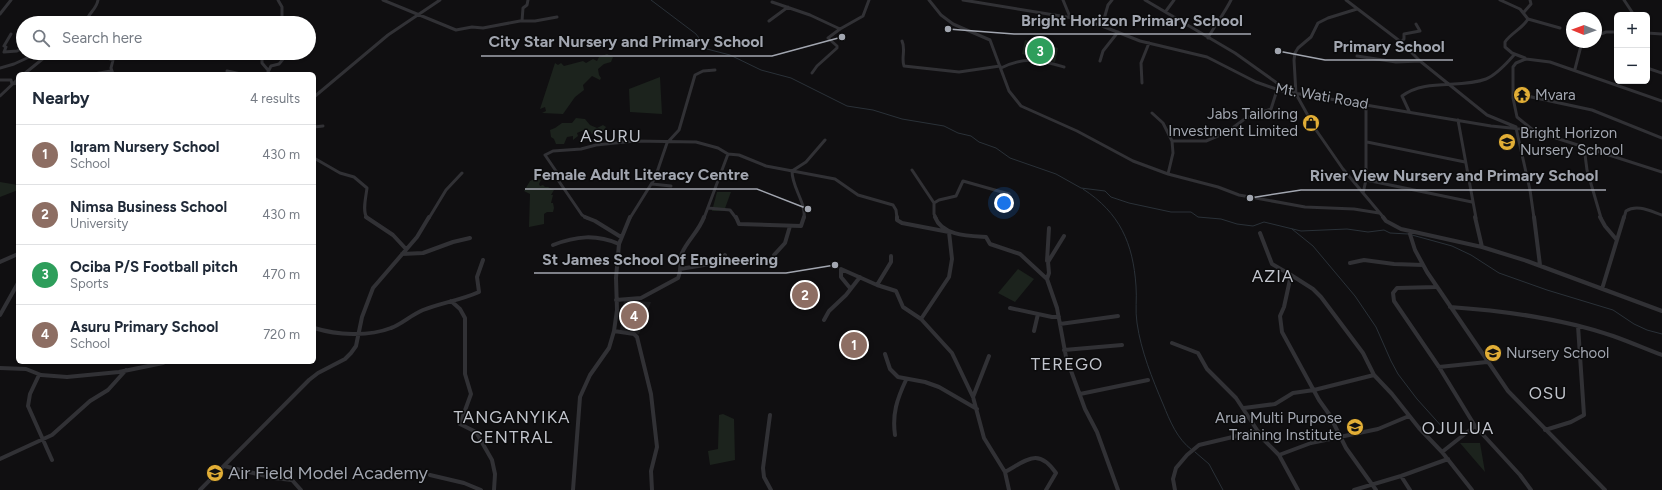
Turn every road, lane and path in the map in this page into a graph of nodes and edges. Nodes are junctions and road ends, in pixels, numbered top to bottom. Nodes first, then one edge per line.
1 (11, 0) edge
2 (98, 0) edge
3 (278, 0) edge
4 (383, 0) edge
5 (440, 0) edge
6 (528, 0) edge
7 (869, 0) edge
8 (929, 0) edge
9 (963, 0) edge
10 (1063, 0) edge
11 (1112, 0) edge
12 (1145, 0) edge
13 (1174, 0) edge
14 (1231, 0) edge
15 (1346, 0) edge
16 (1500, 0) edge
17 (1530, 0) edge
18 (1624, 0) edge
19 (772, 2) dead end
20 (788, 7) junction
21 (1357, 9) junction
22 (1166, 11) junction
23 (1524, 12) junction
24 (1632, 12) edge
25 (0, 14) edge
26 (418, 14) junction
27 (88, 16) edge
28 (282, 16) edge
29 (556, 17) dead end
30 (1070, 17) junction
31 (1528, 19) junction
32 (522, 21) junction
33 (769, 21) dead end
34 (1416, 24) dead end
35 (1102, 26) junction
36 (1560, 28) dead end
37 (840, 29) junction
38 (1118, 32) junction
39 (1614, 32) edge
40 (1650, 33) edge
41 (11, 34) dead end
42 (1602, 34) edge
43 (1662, 34) edge
44 (1208, 38) junction
45 (902, 41) dead end
46 (1401, 42) junction
47 (1149, 43) junction
48 (4, 46) junction
49 (1580, 48) edge
50 (0, 49) edge
51 (16, 51) edge
52 (1514, 55) junction
53 (1356, 56) dead end
54 (1526, 59) junction
55 (23, 60) edge
56 (43, 60) edge
57 (112, 60) edge
58 (261, 60) edge
59 (282, 60) edge
60 (1100, 61) dead end
61 (1420, 61) junction
62 (1001, 67) junction
63 (0, 68) edge
64 (1064, 68) dead end
65 (1575, 69) junction
66 (1650, 69) edge
67 (268, 70) joint
68 (715, 70) dead end
69 (227, 71) dead end
70 (26, 72) edge
71 (112, 72) edge
72 (232, 72) edge
73 (812, 73) dead end
74 (1662, 73) edge
75 (0, 80) edge
76 (16, 81) edge
77 (1614, 82) edge
78 (16, 83) edge
79 (1142, 83) dead end
80 (12, 84) junction
81 (1449, 84) junction
82 (1620, 84) edge
83 (1277, 90) junction
84 (1513, 93) junction
85 (1294, 94) junction
86 (316, 95) edge
87 (0, 96) edge
88 (1662, 101) edge
89 (1366, 104) junction
90 (1409, 111) junction
91 (1152, 113) dead end
92 (1458, 120) junction
93 (323, 126) dead end
94 (316, 127) edge
95 (1516, 128) junction
96 (1521, 129) junction
97 (1535, 132) junction
98 (1662, 138) edge
99 (669, 140) junction
100 (825, 140) dead end
101 (1172, 141) junction
102 (1367, 142) junction
103 (1584, 147) junction
104 (728, 154) junction
105 (316, 159) edge
106 (1465, 162) junction
107 (912, 170) dead end
108 (792, 172) junction
109 (1662, 172) edge
110 (462, 173) dead end
111 (1168, 174) junction
112 (1366, 180) junction
113 (652, 184) junction
114 (671, 186) dead end
115 (1363, 193) junction
116 (1009, 194) dead end
117 (934, 202) junction
118 (1472, 202) junction
119 (708, 208) junction
120 (1380, 214) junction
121 (1662, 215) edge
122 (790, 226) junction
123 (1049, 228) dead end
124 (1409, 231) junction
125 (949, 232) junction
126 (1260, 233) dead end
127 (1064, 236) dead end
128 (621, 237) junction
129 (470, 238) dead end
130 (1616, 239) junction
131 (619, 244) junction
132 (553, 245) dead end
133 (1482, 247) junction
134 (406, 248) junction
135 (402, 254) junction
136 (16, 255) edge
137 (725, 255) dead end
138 (774, 255) dead end
139 (891, 256) dead end
140 (483, 260) dead end
141 (0, 262) edge
142 (1048, 262) junction
143 (1350, 263) dead end
144 (1423, 265) junction
145 (1540, 265) junction
146 (680, 269) junction
147 (1291, 275) junction
148 (860, 277) junction
149 (1047, 279) junction
150 (877, 285) junction
151 (16, 287) edge
152 (1436, 287) junction
153 (850, 288) junction
154 (1602, 289) junction
155 (616, 300) junction
156 (451, 302) junction
157 (1450, 307) junction
158 (1010, 308) dead end
159 (1662, 311) edge
160 (1038, 314) junction
161 (0, 315) edge
162 (1118, 316) dead end
163 (1059, 317) junction
164 (921, 319) junction
165 (824, 320) dead end
166 (1060, 324) junction
167 (1578, 326) junction
168 (316, 329) edge
169 (614, 331) junction
170 (1034, 331) dead end
171 (359, 332) junction
172 (1172, 343) dead end
173 (1122, 345) dead end
174 (1064, 350) junction
175 (885, 354) dead end
176 (1662, 355) edge
177 (989, 356) dead end
178 (1487, 362) junction
179 (158, 364) edge
180 (1438, 367) junction
181 (0, 368) edge
182 (126, 370) junction
183 (39, 375) junction
184 (1374, 375) junction
185 (906, 380) junction
186 (1148, 380) dead end
187 (1314, 390) junction
188 (1080, 394) junction
189 (973, 397) junction
190 (1244, 408) junction
191 (977, 409) junction
192 (770, 415) dead end
193 (1409, 416) junction
194 (1475, 426) junction
195 (1545, 430) junction
196 (1258, 431) junction
197 (895, 435) dead end
198 (1339, 437) junction
199 (42, 440) junction
200 (1442, 452) junction
201 (1279, 455) junction
202 (1448, 459) junction
203 (0, 460) edge
204 (52, 460) dead end
205 (224, 466) junction
206 (1005, 472) junction
207 (430, 475) dead end
208 (1400, 476) junction
209 (1372, 484) junction
210 (200, 490) edge
211 (301, 490) edge
212 (481, 490) edge
213 (494, 490) edge
214 (573, 490) edge
215 (652, 490) edge
216 (771, 490) edge
217 (1009, 490) edge
218 (1046, 490) edge
219 (1118, 490) edge
220 (1175, 490) edge
221 (1298, 490) edge
222 (1354, 490) edge
223 (1376, 490) edge
224 (1410, 490) edge
225 (1472, 490) edge
226 (1532, 490) edge
227 (1605, 490) edge

1 - 25 street
2 - 27 street
3 - 28 street
4 - 26 street
5 - 26 street
6 - 32 street
7 - 37 street
8 - 62 street
9 - 30 street, Mt. Wati Road
10 - 30 street
11 - 35 street
12 - 22 street
13 - 22 street
14 - 44 street
15 - 21 street
16 - 23 street
17 - 23 street
18 - 24 street
19 - 20 street
20 - 33 street
20 - 37 street
21 - 46 street
21 - 85 street
22 - 44 street
23 - 31 street
26 - 32 street
26 - 86 street
29 - 32 street
30 - 35 street, Mt. Wati Road
31 - 36 street
31 - 52 street
34 - 46 street
35 - 38 street, Mt. Wati Road
37 - 73 street
38 - 47 street, Mt. Wati Road
38 - 60 street
39 - 42 street
40 - 43 street
41 - 48 street
44 - 85 street
45 - 62 street
46 - 61 street
47 - 79 street
47 - 83 street, Mt. Wati Road
48 - 50 street
48 - 51 street
49 - 65 street
52 - 54 street
52 - 81 street
53 - 61 street
54 - 65 street
54 - 84 street
55 - 63 street
56 - 70 street
57 - 71 street
58 - 67 street
59 - 67 street
61 - 81 street
62 - 64 street
62 - 111 street
65 - 77 street
66 - 74 street
68 - 99 street
69 - 72 street
75 - 80 street
76 - 80 street
78 - 80 street
80 - 87 street
81 - 90 street
81 - 96 street
82 - 88 street
83 - 85 street, Mt. Wati Road
83 - 101 street
84 - 97 street
84 - 98 street
85 - 89 street, Mt. Wati Road
85 - 115 street
89 - 90 street, Mt. Wati Road
89 - 102 street
90 - 92 street, Mt. Wati Road
91 - 101 street
92 - 95 street, Mt. Wati Road
92 - 106 street
93 - 94 street
95 - 96 street, Mt. Wati Road
95 - 145 street
96 - 97 street, Mt. Wati Road
97 - 103 street, Mt. Wati Road
99 - 104 street
99 - 113 street
99 - 128 street
100 - 108 street
101 - 111 street
102 - 106 street
102 - 112 street
103 - 109 street, Mt. Wati Road
103 - 130 street
104 - 108 street
104 - 119 street
105 - 134 street
106 - 118 street
107 - 117 street
108 - 122 street
108 - 125 street
110 - 134 street
111 - 120 street
112 - 115 street
112 - 118 street
113 - 114 street
113 - 128 street
115 - 120 street
116 - 117 street
117 - 125 street
118 - 133 street
119 - 122 street
119 - 146 street
120 - 124 street
121 - 130 street
122 - 138 street
123 - 142 street
124 - 133 street
124 - 144 street
125 - 149 street
125 - 164 street
126 - 147 street
127 - 142 street
128 - 131 street
129 - 135 street
130 - 154 street
131 - 132 street
131 - 155 street
133 - 145 street
134 - 135 street
135 - 171 street
136 - 141 street
137 - 146 street
139 - 150 street
140 - 156 street
142 - 149 street
143 - 144 street
144 - 152 street
145 - 154 street
146 - 155 street
147 - 184 street
147 - 187 street
148 - 150 street
148 - 153 street
148 - 153 street
149 - 163 street
150 - 164 street
151 - 161 street
152 - 157 street
152 - 180 street
153 - 165 street
154 - 159 street
155 - 169 street
156 - 171 street
156 - 213 street
157 - 167 street
157 - 178 street
158 - 160 street
160 - 163 street
160 - 170 street
162 - 166 street
163 - 166 street
164 - 189 street
166 - 174 street
167 - 176 street
167 - 195 street
168 - 171 street
169 - 214 street
169 - 215 street
171 - 205 street
172 - 190 street
173 - 174 street
174 - 188 street
175 - 185 street
177 - 189 street
178 - 180 street
178 - 195 street
179 - 182 street
180 - 194 street
181 - 183 street
182 - 183 street
182 - 199 street
183 - 199 street
184 - 187 street
184 - 193 street
185 - 191 street
185 - 197 street
186 - 188 street
187 - 190 street
187 - 198 street
188 - 219 street
189 - 191 street
190 - 196 street
191 - 206 street
192 - 216 street
193 - 198 street
193 - 200 street
194 - 200 street
194 - 226 street
195 - 227 street
196 - 201 street
196 - 220 street
198 - 201 street
198 - 209 street
199 - 203 street
199 - 204 street
200 - 202 street
201 - 221 street
202 - 208 street
202 - 225 street
205 - 210 street
205 - 211 street
206 - 217 street
206 - 218 street
207 - 212 street
208 - 209 street
208 - 224 street
209 - 222 street
209 - 223 street

